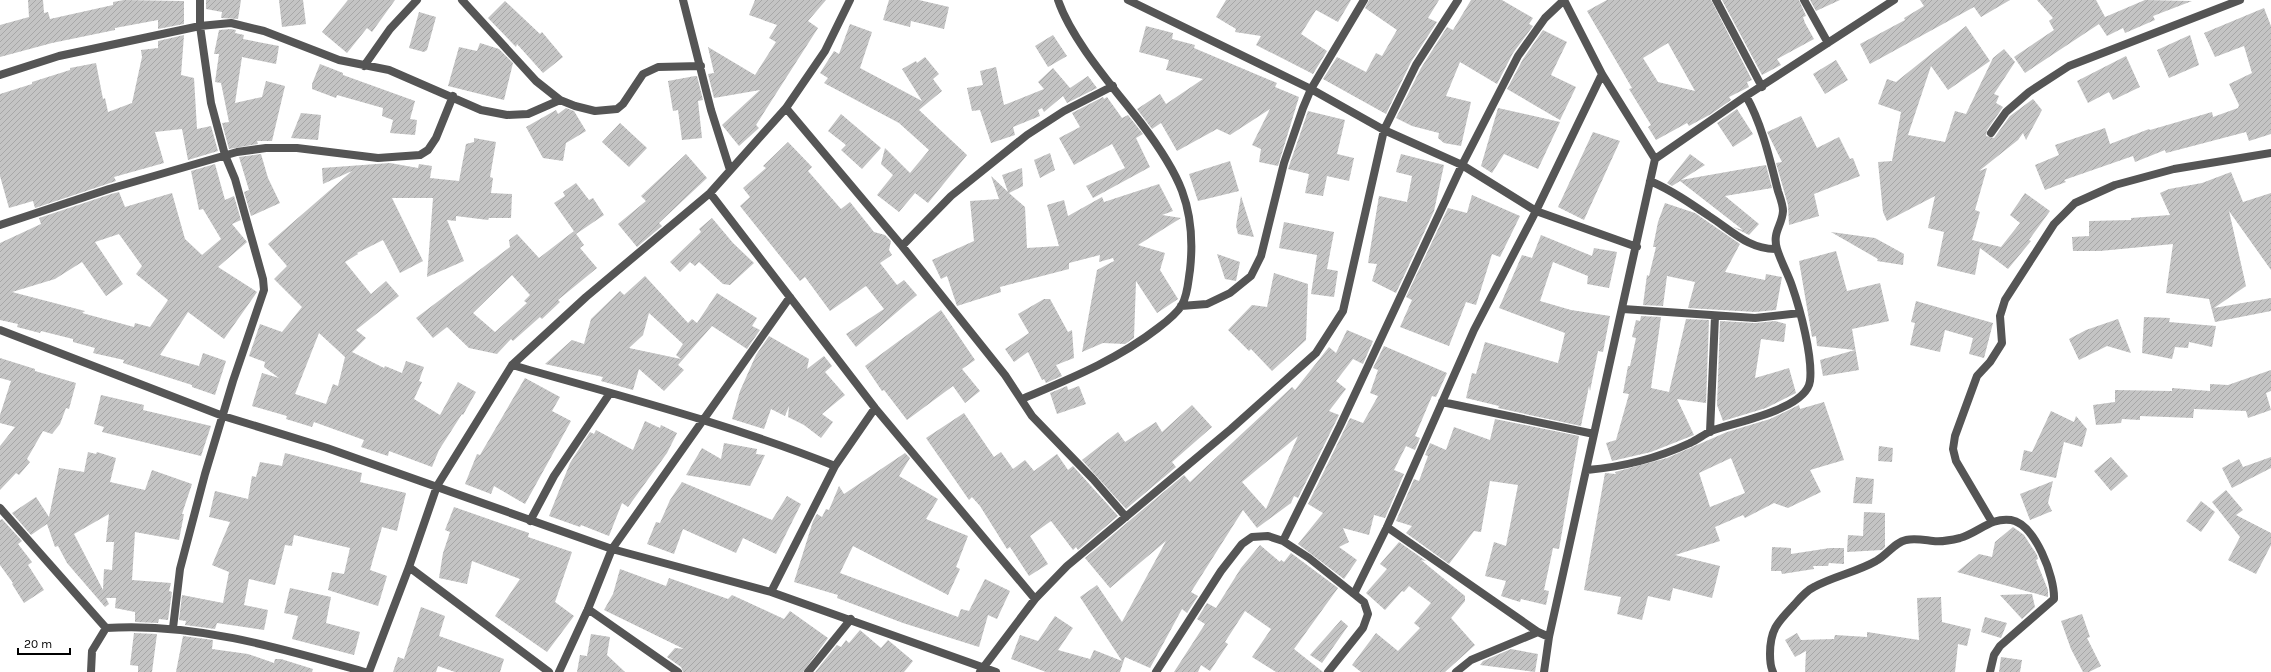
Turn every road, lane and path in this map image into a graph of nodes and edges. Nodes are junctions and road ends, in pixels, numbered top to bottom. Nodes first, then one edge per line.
1 (200, 0) edge
2 (417, 0) edge
3 (462, 0) edge
4 (683, 0) edge
5 (850, 0) edge
6 (1058, 0) edge
7 (1128, 0) edge
8 (1364, 0) edge
9 (1458, 0) edge
10 (1564, 0) edge
11 (1716, 0) edge
12 (1804, 0) edge
13 (2240, 0) edge
14 (1889, 2) edge
15 (200, 26) junction
16 (1828, 43) junction
17 (364, 66) junction
18 (701, 66) junction
19 (0, 74) edge
20 (1602, 74) junction
21 (1113, 86) junction
22 (1762, 87) junction
23 (1311, 89) junction
24 (453, 96) junction
25 (1746, 96) junction
26 (560, 100) junction
27 (786, 108) junction
28 (1384, 130) junction
29 (1991, 133) dead end
30 (2271, 153) edge
31 (225, 154) junction
32 (1655, 159) junction
33 (1462, 165) junction
34 (730, 170) junction
35 (1650, 181) junction
36 (710, 193) junction
37 (1536, 211) junction
38 (0, 225) edge
39 (902, 246) junction
40 (1636, 247) junction
41 (1777, 249) junction
42 (790, 297) junction
43 (1181, 306) junction
44 (1623, 309) junction
45 (1800, 313) junction
46 (1715, 316) junction
47 (0, 330) edge
48 (512, 365) junction
49 (610, 393) junction
50 (1022, 399) junction
51 (1442, 402) junction
52 (875, 408) junction
53 (223, 416) junction
54 (702, 421) junction
55 (1710, 432) junction
56 (1594, 434) junction
57 (835, 466) junction
58 (1587, 470) junction
59 (437, 486) junction
60 (0, 508) edge
61 (1126, 517) junction
62 (530, 521) junction
63 (1992, 522) junction
64 (1387, 527) junction
65 (1283, 541) junction
66 (612, 549) junction
67 (409, 566) junction
68 (771, 592) junction
69 (1354, 594) junction
70 (1035, 599) junction
71 (588, 609) junction
72 (851, 619) junction
73 (106, 628) junction
74 (173, 628) junction
75 (1538, 632) junction
76 (1549, 637) junction
77 (982, 670) edge
78 (91, 672) edge
79 (364, 672) edge
80 (369, 672) edge
81 (550, 672) edge
82 (559, 672) edge
83 (678, 672) edge
84 (808, 672) edge
85 (996, 672) edge
86 (1156, 672) edge
87 (1328, 672) edge
88 (1456, 672) edge
89 (1544, 672) edge
90 (1773, 672) edge
91 (1990, 672) edge

1 - 15 street
2 - 17 street
3 - 26 street
4 - 18 street
5 - 27 street
6 - 21 street
7 - 23 street
8 - 23 street
9 - 28 street
10 - 20 street
10 - 33 street
11 - 22 street
12 - 16 street
13 - 29 street
14 - 16 street
15 - 17 street
15 - 19 street
15 - 31 street
16 - 22 street
17 - 24 street
18 - 26 street
18 - 34 street
20 - 32 street
20 - 37 street
21 - 39 street
21 - 43 street
22 - 25 street
23 - 28 street
23 - 43 street
24 - 26 street
24 - 31 street
25 - 32 street
25 - 41 street
27 - 34 street
27 - 39 street
28 - 33 street
28 - 61 street
30 - 63 street
31 - 38 street
31 - 53 street
32 - 35 street
33 - 37 street
33 - 65 street
34 - 36 street
35 - 40 street
35 - 41 street
36 - 42 street
36 - 48 street
37 - 40 street
37 - 51 street
39 - 50 street
40 - 44 street
41 - 45 street
42 - 52 street
42 - 54 street
43 - 50 street
44 - 46 street
44 - 56 street
45 - 46 street
45 - 55 street
46 - 55 street
47 - 53 street
48 - 49 street
48 - 59 street
49 - 54 street
49 - 62 street
50 - 61 street
51 - 56 street
51 - 64 street
52 - 57 street
52 - 70 street
53 - 59 street
53 - 74 street
54 - 57 street
54 - 66 street
55 - 58 street
56 - 58 street
57 - 68 street
58 - 76 street
59 - 62 street
59 - 67 street
60 - 73 street
61 - 70 street
62 - 66 street
63 - 90 street
63 - 91 street
64 - 69 street
64 - 75 street
65 - 69 street
65 - 86 street
66 - 68 street
66 - 71 street
67 - 80 street
67 - 81 street
68 - 72 street
69 - 87 street
70 - 77 street
71 - 82 street
71 - 83 street
72 - 77 street
72 - 84 street
73 - 74 street
73 - 78 street
74 - 79 street
75 - 76 street
75 - 88 street
76 - 89 street
77 - 85 street

